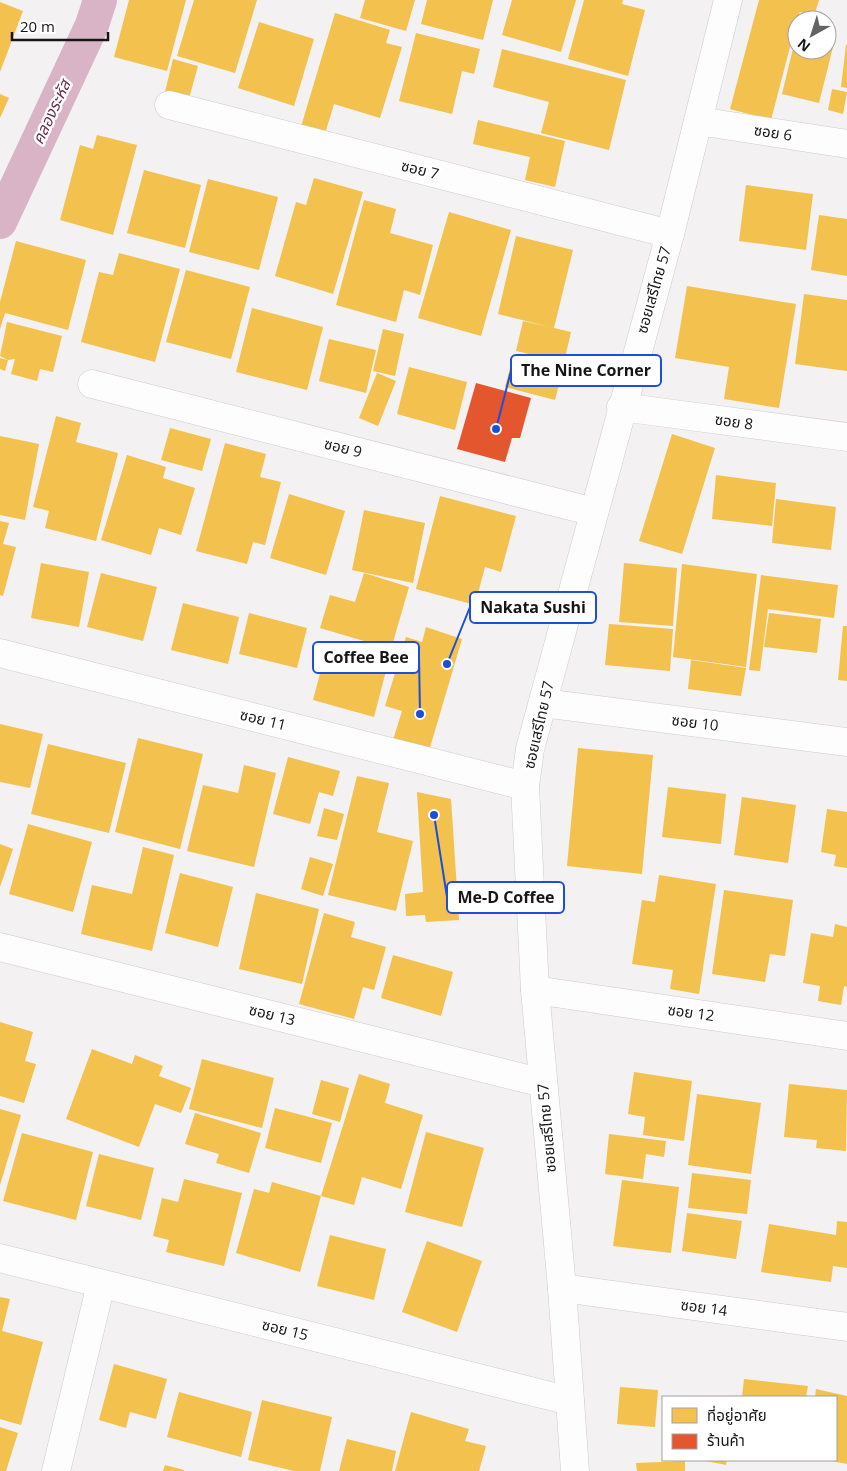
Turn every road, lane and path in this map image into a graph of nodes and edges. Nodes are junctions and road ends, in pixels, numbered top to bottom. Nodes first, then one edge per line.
1 (728, 0) edge
2 (170, 105) dead end
3 (698, 121) junction
4 (847, 144) edge
5 (670, 234) junction
6 (92, 384) dead end
7 (622, 407) junction
8 (847, 437) edge
9 (594, 512) junction
10 (0, 653) edge
11 (543, 703) junction
12 (847, 742) edge
13 (525, 786) junction
14 (0, 947) edge
15 (535, 990) junction
16 (847, 1036) edge
17 (543, 1082) junction
18 (0, 1258) edge
19 (101, 1284) junction
20 (562, 1288) junction
21 (847, 1327) edge
22 (570, 1400) junction
23 (56, 1471) edge
24 (575, 1471) edge

1 - 3 street, ซอยเสรีไทย 57
2 - 5 street, ซอย 7
3 - 4 street, ซอย 6
3 - 5 street, ซอยเสรีไทย 57
5 - 7 street, ซอยเสรีไทย 57
6 - 9 street, ซอย 9
7 - 8 street, ซอย 8
7 - 9 street, ซอยเสรีไทย 57
9 - 11 street, ซอยเสรีไทย 57
10 - 13 street, ซอย 11
11 - 12 street, ซอย 10
11 - 13 street, ซอยเสรีไทย 57
13 - 15 street, ซอยเสรีไทย 57
14 - 17 street, ซอย 13
15 - 16 street, ซอย 12
15 - 17 street, ซอยเสรีไทย 57
17 - 20 street, ซอยเสรีไทย 57
18 - 19 street, ซอย 15
19 - 22 street, ซอย 15
19 - 23 street
20 - 21 street, ซอย 14
20 - 22 street, ซอยเสรีไทย 57
22 - 24 street, ซอยเสรีไทย 57

